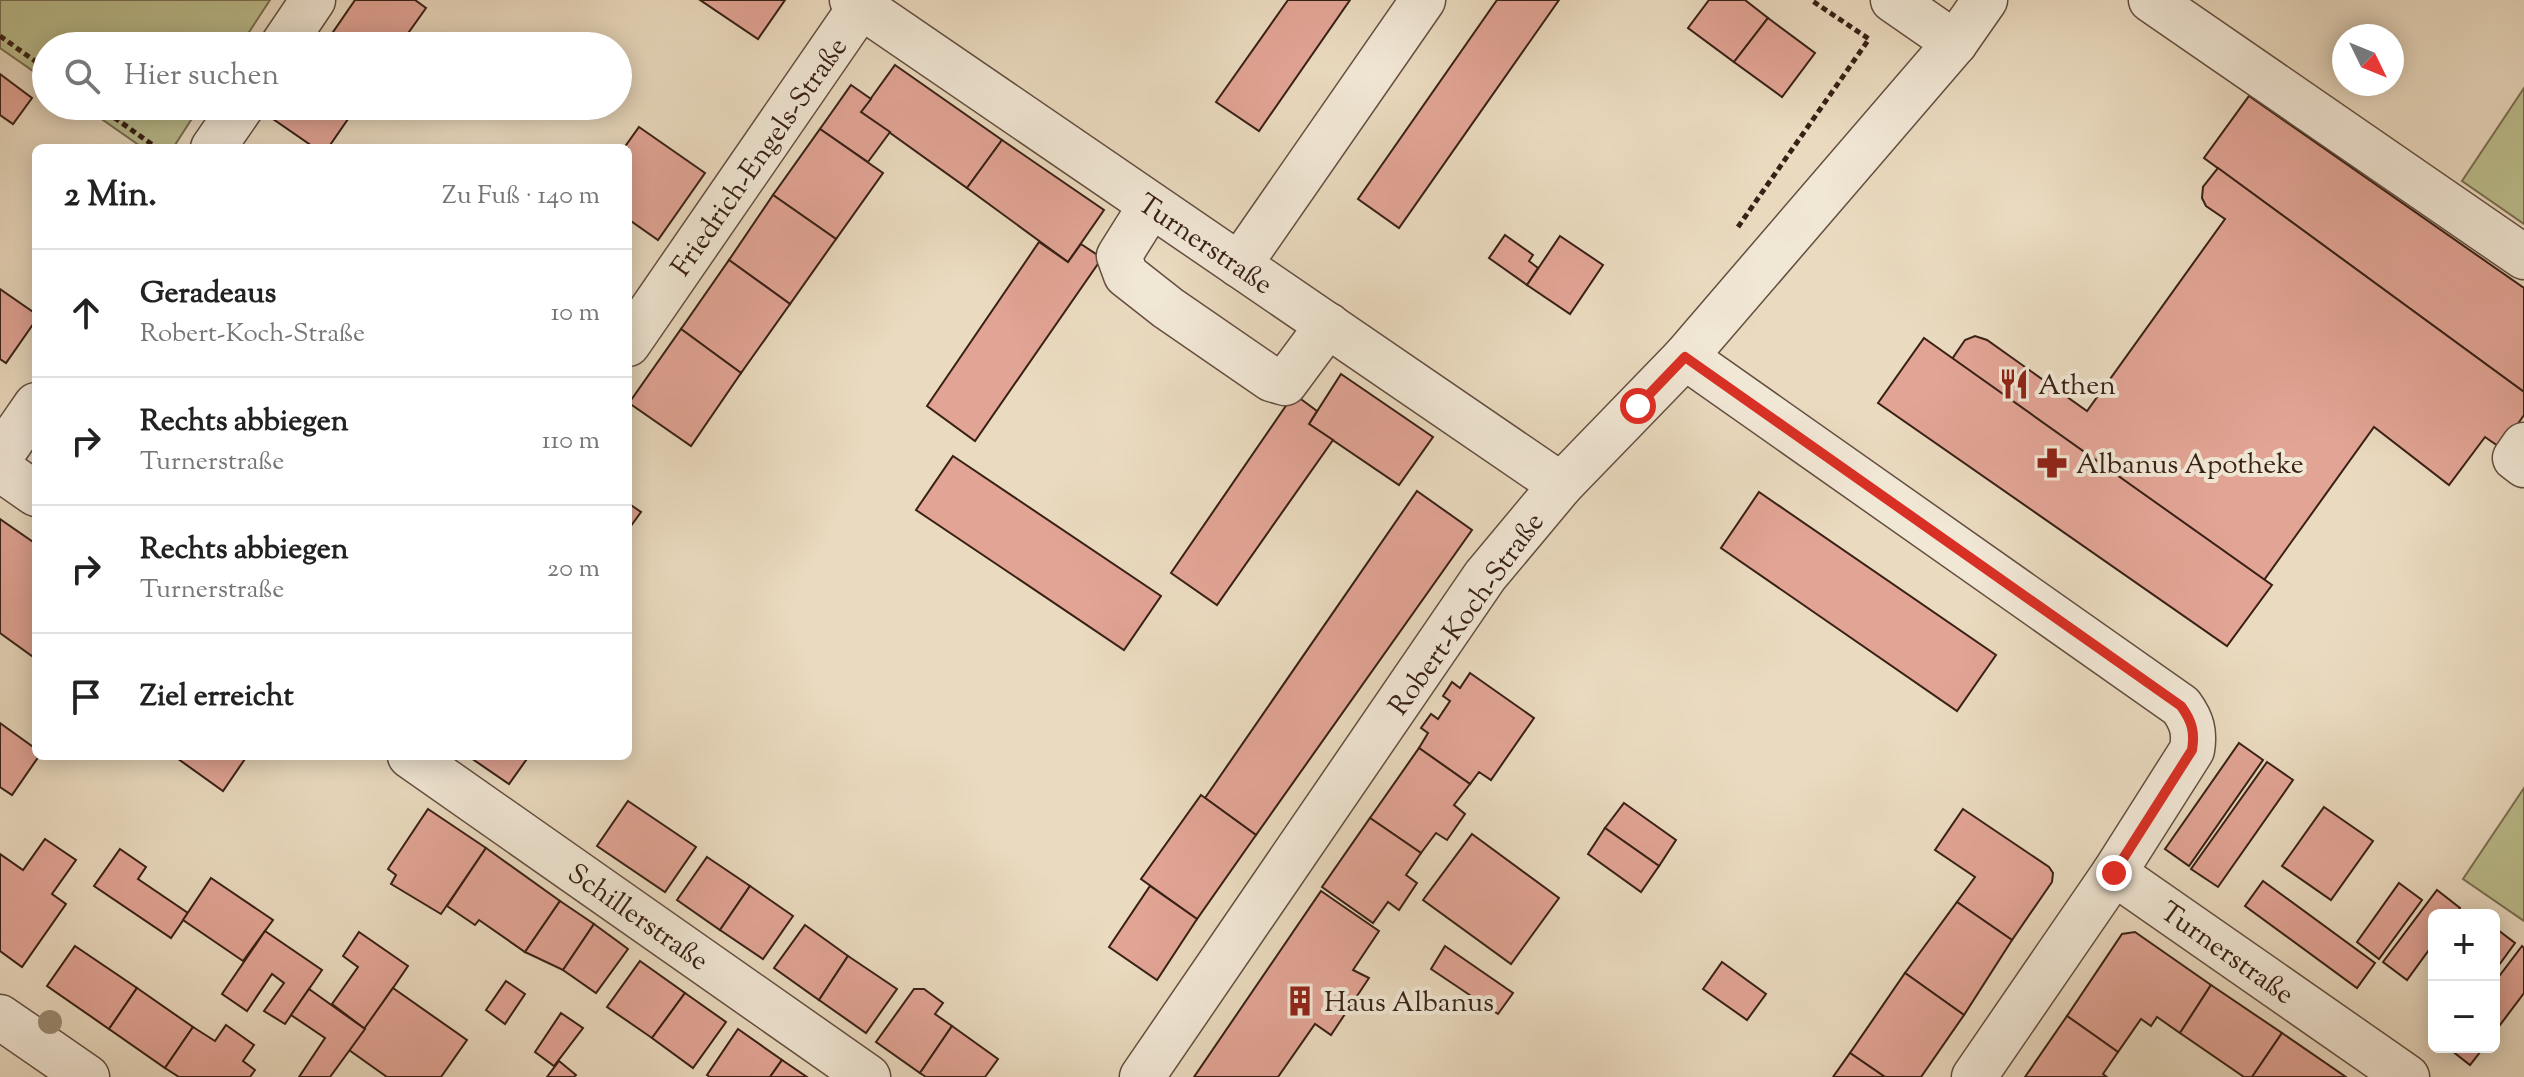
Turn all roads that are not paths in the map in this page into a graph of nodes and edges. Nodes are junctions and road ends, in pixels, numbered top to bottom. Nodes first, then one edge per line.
1 (313, 0) edge
2 (1423, 0) edge
3 (1893, 0) edge
4 (1985, 0) edge
5 (2151, 0) edge
6 (857, 3) edge
7 (291, 32) edge
8 (1955, 43) junction
9 (232, 120) edge
10 (216, 144) edge
11 (1151, 205) junction
12 (2524, 257) edge
13 (1239, 265) junction
14 (1328, 325) junction
15 (632, 338) edge
16 (1685, 357) junction
17 (32, 411) edge
18 (2524, 445) edge
19 (0, 457) edge
20 (2524, 465) edge
21 (0, 469) edge
22 (1561, 485) junction
23 (32, 491) edge
24 (416, 760) edge
25 (2114, 873) junction
26 (0, 1017) edge
27 (87, 1077) edge
28 (868, 1077) edge
29 (1142, 1077) edge
30 (1974, 1077) edge
31 (2407, 1077) edge

1 - 7 street
2 - 13 street
3 - 8 street
4 - 8 street, Robert-Koch-Straße
5 - 12 street
6 - 11 street, Turnerstraße
6 - 15 street, Friedrich-Engels-Straße
8 - 16 street, Robert-Koch-Straße
9 - 10 street
11 - 13 street, Turnerstraße
11 - 14 street
13 - 14 street, Turnerstraße
14 - 22 street, Turnerstraße
16 - 22 street, Robert-Koch-Straße
16 - 25 street
17 - 19 street
18 - 20 street
21 - 23 street
22 - 29 street, Robert-Koch-Straße
24 - 28 street, Schillerstraße
25 - 30 street
25 - 31 street, Turnerstraße
26 - 27 street

